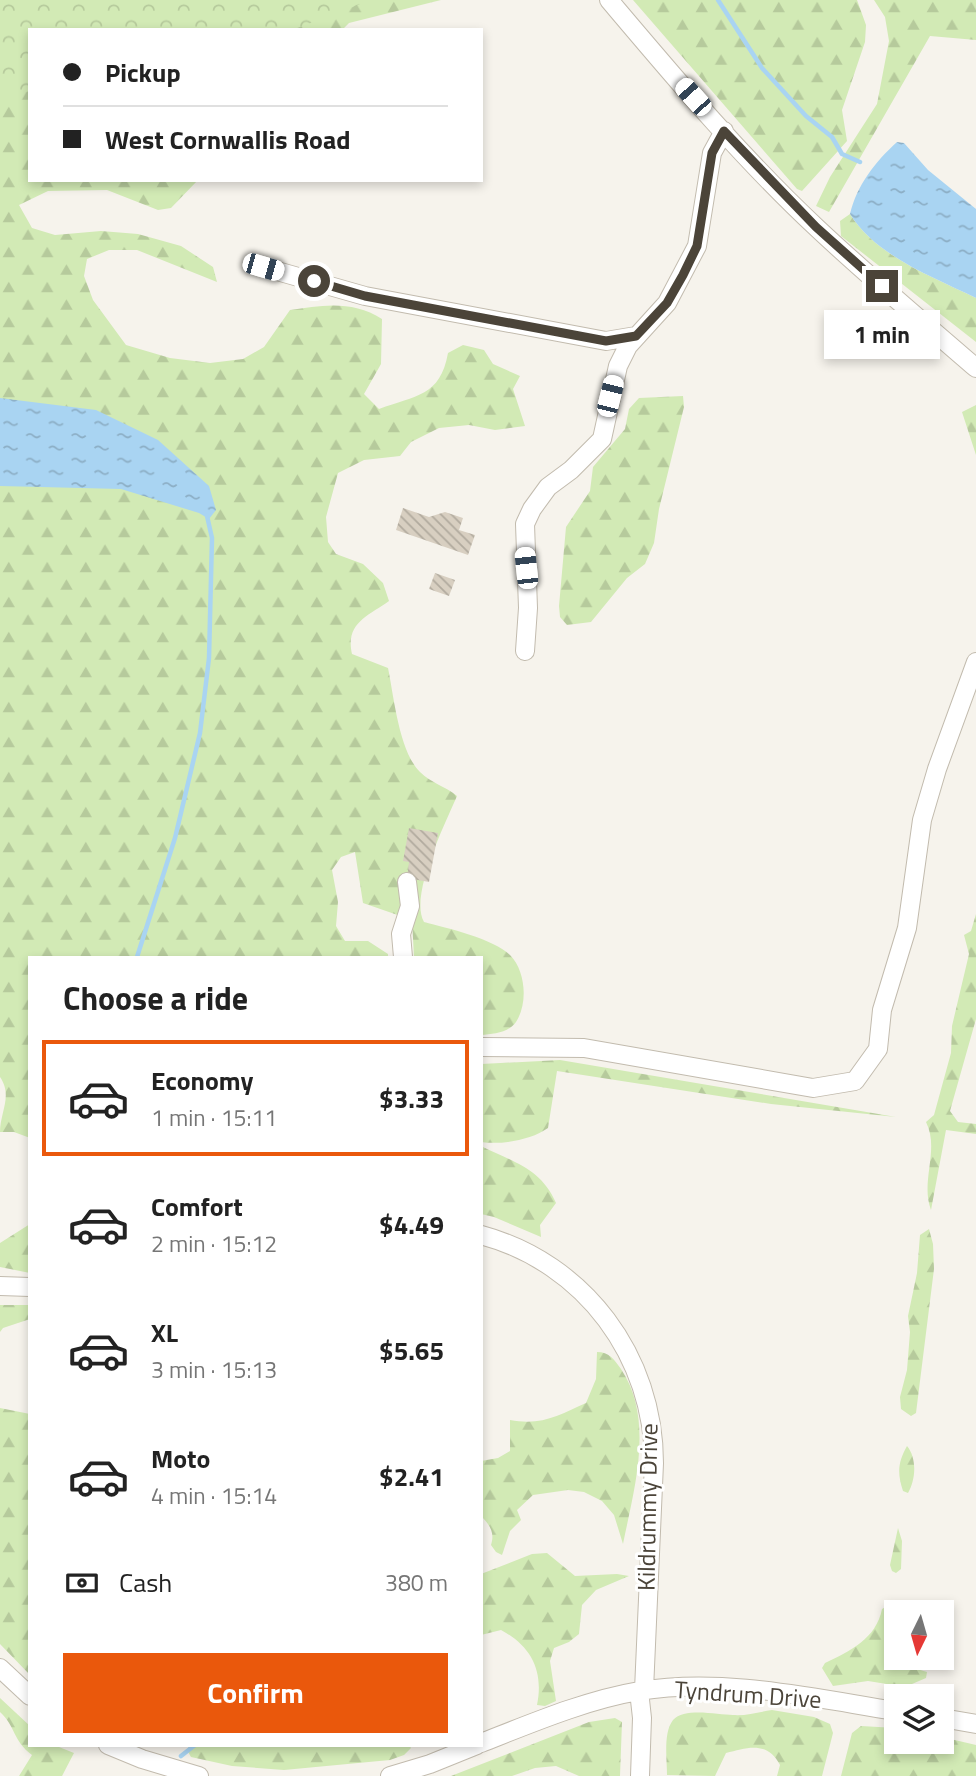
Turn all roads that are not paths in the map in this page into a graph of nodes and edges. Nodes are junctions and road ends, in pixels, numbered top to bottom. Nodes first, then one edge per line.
1 (609, 0) edge
2 (724, 131) junction
3 (263, 267) dead end
4 (636, 336) junction
5 (976, 368) edge
6 (526, 651) dead end
7 (976, 662) edge
8 (407, 882) dead end
9 (403, 956) edge
10 (483, 1047) edge
11 (483, 1236) edge
12 (0, 1286) edge
13 (28, 1287) edge
14 (0, 1668) edge
15 (641, 1691) junction
16 (28, 1694) edge
17 (884, 1708) edge
18 (954, 1720) edge
19 (976, 1724) edge
20 (483, 1743) edge
21 (113, 1747) edge
22 (472, 1747) edge
23 (199, 1776) edge
24 (390, 1776) edge
25 (640, 1776) edge

1 - 2 street
2 - 4 street
2 - 5 street
3 - 4 street
4 - 6 street
7 - 10 street
8 - 9 street
11 - 15 street, Kildrummy Drive
12 - 13 street
14 - 16 street
15 - 17 street, Tyndrum Drive
15 - 20 street, Tyndrum Drive
15 - 25 street, Kildrummy Drive
18 - 19 street
21 - 23 street
22 - 24 street, Tyndrum Drive

